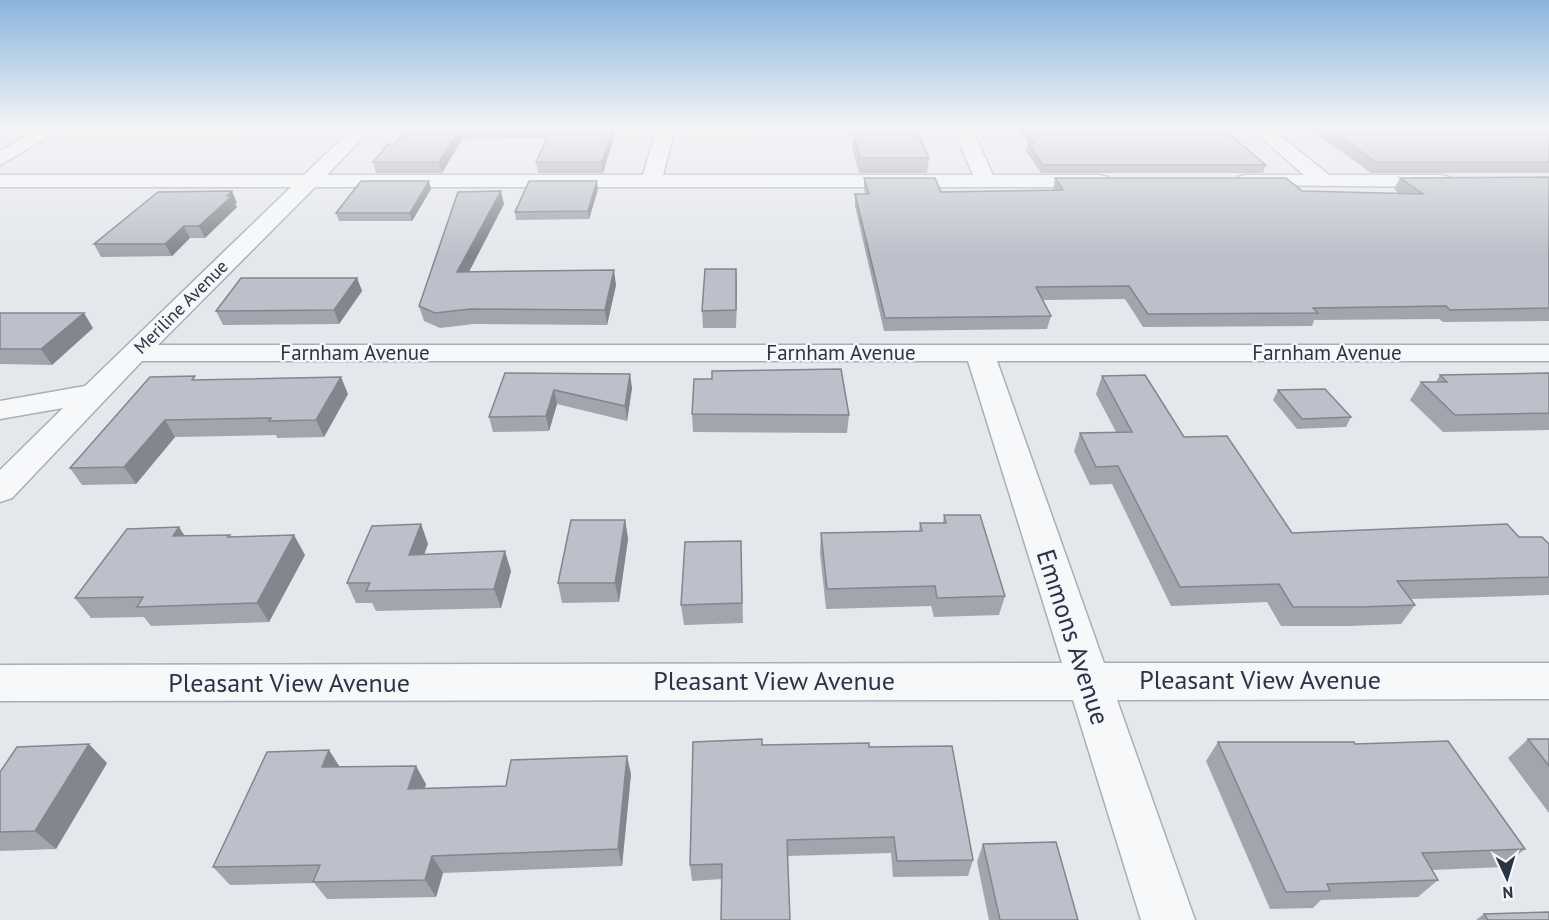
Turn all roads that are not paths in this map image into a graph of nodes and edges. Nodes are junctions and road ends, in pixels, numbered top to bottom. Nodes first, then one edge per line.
1 (320, 170) edge
2 (654, 170) edge
3 (981, 170) edge
4 (1310, 170) edge
5 (0, 181) edge
6 (309, 181) junction
7 (651, 181) junction
8 (986, 181) junction
9 (1126, 181) edge
10 (1231, 181) edge
11 (1324, 181) junction
12 (1466, 181) edge
13 (134, 353) junction
14 (1549, 353) edge
15 (980, 354) junction
16 (94, 393) junction
17 (0, 410) edge
18 (0, 490) edge
19 (1086, 680) junction
20 (1549, 681) edge
21 (0, 683) edge
22 (1168, 920) edge

1 - 6 street, Meriline Avenue
2 - 7 street
3 - 8 street
4 - 11 street
5 - 6 street
6 - 7 street
6 - 13 street, Meriline Avenue
7 - 8 street
8 - 9 street
10 - 11 street
11 - 12 street
13 - 15 street, Farnham Avenue
13 - 16 street, Meriline Avenue
14 - 15 street, Farnham Avenue
15 - 19 street, Emmons Avenue
16 - 17 street
16 - 18 street, Meriline Avenue
19 - 20 street, Pleasant View Avenue
19 - 21 street, Pleasant View Avenue
19 - 22 street, Emmons Avenue

